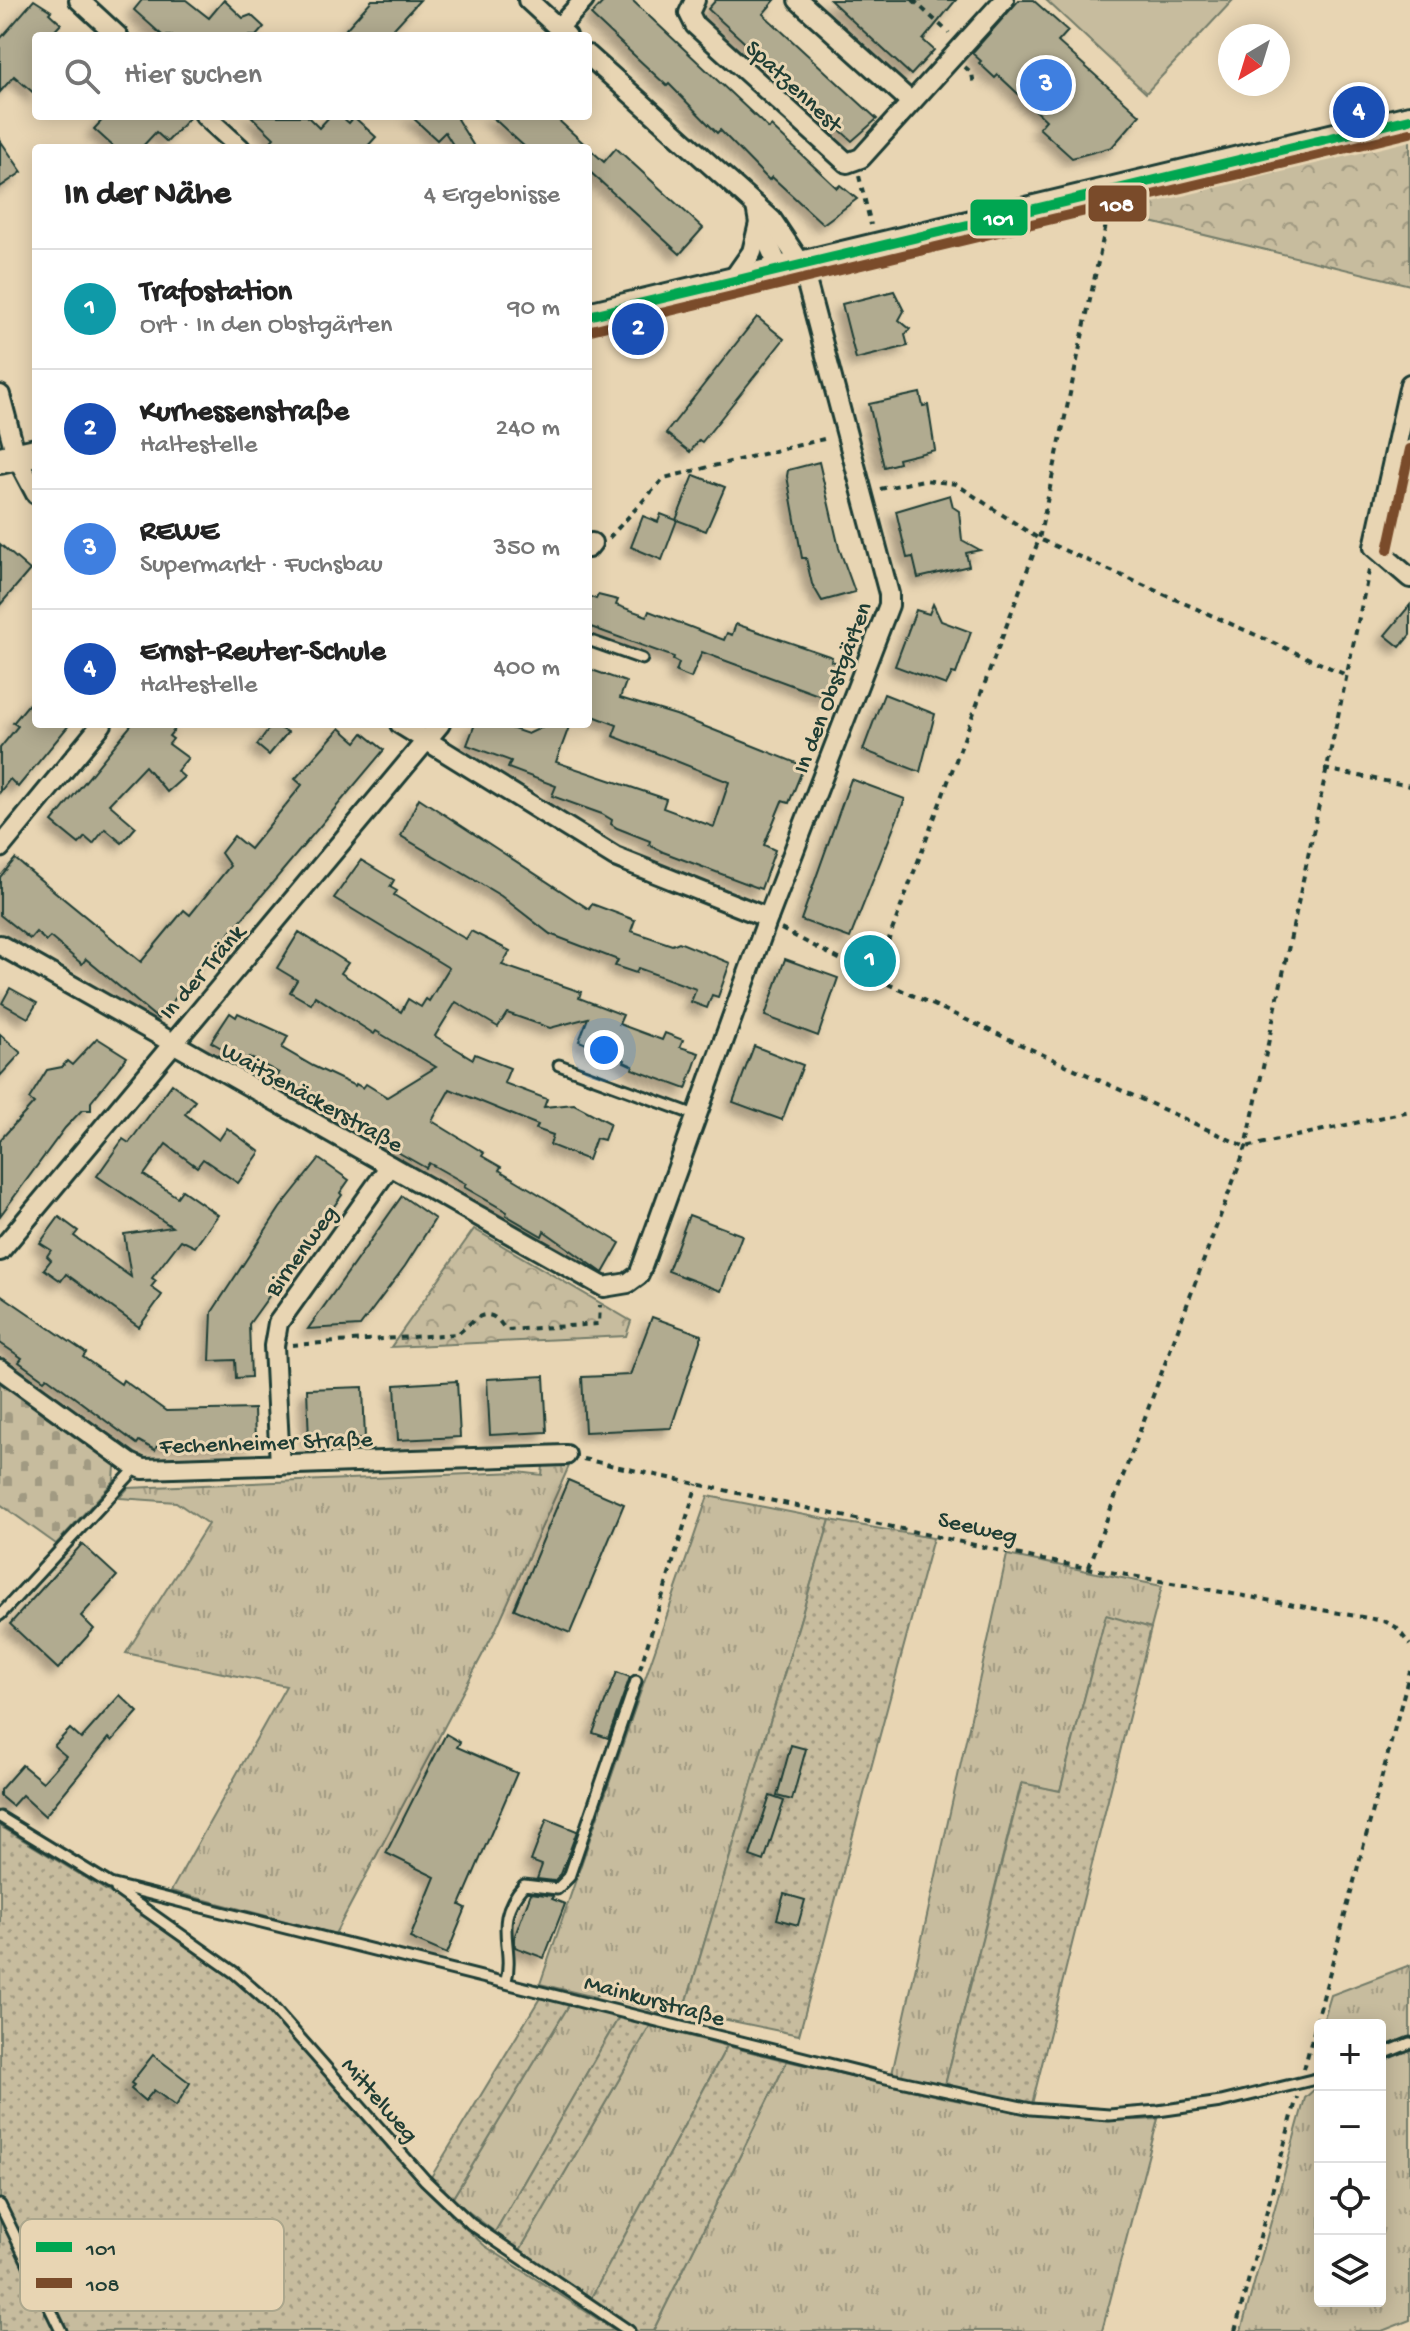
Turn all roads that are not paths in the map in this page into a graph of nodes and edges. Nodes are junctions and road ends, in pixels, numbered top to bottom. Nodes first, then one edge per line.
1 (79, 0) edge
2 (528, 0) edge
3 (584, 0) edge
4 (695, 0) edge
5 (798, 0) edge
6 (1004, 0) edge
7 (114, 32) edge
8 (562, 32) edge
9 (592, 59) edge
10 (911, 102) junction
11 (1410, 119) edge
12 (209, 120) edge
13 (236, 144) edge
14 (758, 215) junction
15 (791, 267) junction
16 (731, 282) junction
17 (592, 315) edge
18 (1410, 384) edge
19 (0, 395) edge
20 (17, 456) edge
21 (32, 486) edge
22 (1410, 578) edge
23 (592, 641) edge
24 (642, 659) dead end
25 (99, 728) edge
26 (407, 728) edge
27 (437, 728) edge
28 (427, 740) junction
29 (0, 848) edge
30 (767, 920) junction
31 (0, 945) edge
32 (171, 1043) junction
33 (559, 1065) dead end
34 (698, 1116) junction
35 (390, 1166) junction
36 (0, 1251) edge
37 (604, 1287) joint
38 (0, 1369) edge
39 (566, 1455) road end
40 (280, 1465) junction
41 (137, 1467) junction
42 (0, 1615) edge
43 (636, 1681) road end
44 (0, 1817) edge
45 (110, 1884) junction
46 (506, 1981) junction
47 (1410, 2043) edge
48 (1386, 2053) edge
49 (1314, 2080) edge
50 (0, 2205) edge
51 (20, 2246) edge
52 (51, 2311) edge
53 (61, 2331) edge
54 (629, 2331) edge

1 - 7 street
2 - 8 street
3 - 8 street
4 - 10 street, Spatzennest
5 - 10 street
6 - 10 street, Spatzennest
9 - 14 street, In den Obstgärten
11 - 15 street
12 - 13 street
14 - 15 street, In den Obstgärten
14 - 16 street
15 - 16 street
15 - 30 street, In den Obstgärten
16 - 17 street
18 - 22 street
19 - 20 street
20 - 21 street
23 - 24 lane
25 - 29 street
26 - 28 street
27 - 28 street, In der Tränk
28 - 30 street
28 - 32 street, In der Tränk
30 - 34 street, In den Obstgärten
31 - 32 street, Waitzenäckerstraße
32 - 35 street, Waitzenäckerstraße
32 - 36 street, In der Tränk
33 - 34 lane
34 - 37 street, In den Obstgärten
35 - 37 street, Waitzenäckerstraße
35 - 40 street, Birnenweg
38 - 41 street, Fechenheimer Straße
39 - 40 street, Fechenheimer Straße
40 - 41 street, Fechenheimer Straße
41 - 42 lane
43 - 46 lane
44 - 45 lane, Mainkurstraße
45 - 46 lane, Mainkurstraße
45 - 54 lane, Mittelweg
46 - 49 lane, Mainkurstraße
47 - 48 lane
50 - 51 lane
52 - 53 lane

